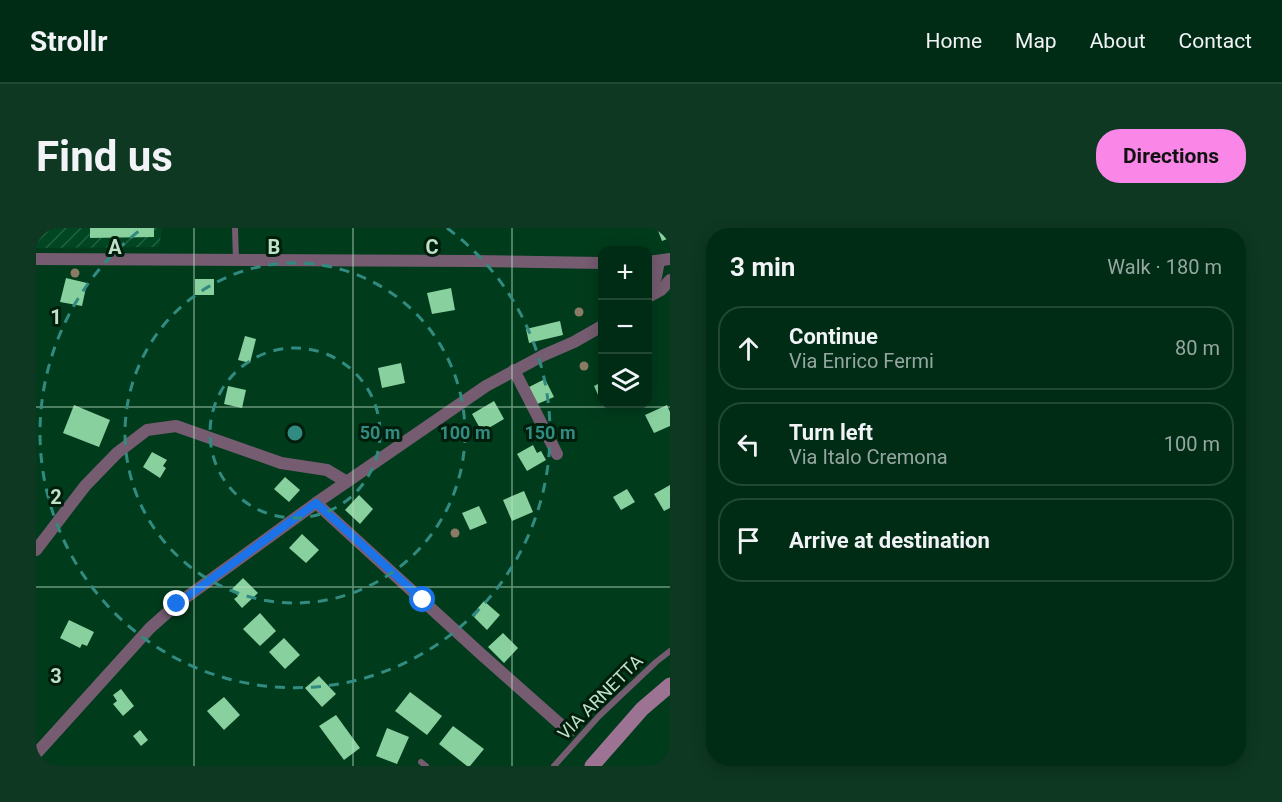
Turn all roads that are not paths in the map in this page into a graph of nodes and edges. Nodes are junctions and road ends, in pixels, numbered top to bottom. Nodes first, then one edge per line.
1 (235, 228) edge
2 (36, 259) edge
3 (236, 260) junction
4 (659, 261) edge
5 (598, 263) edge
6 (670, 280) edge
7 (652, 286) edge
8 (652, 293) edge
9 (598, 329) edge
10 (514, 370) junction
11 (557, 454) dead end
12 (347, 482) junction
13 (316, 503) junction
14 (36, 550) edge
15 (670, 651) edge
16 (670, 685) edge
17 (569, 732) dead end
18 (36, 754) edge
19 (554, 766) edge
20 (592, 766) edge

1 - 3 lane
2 - 3 street
3 - 5 street
4 - 7 street
6 - 8 street
9 - 10 street
10 - 11 street
10 - 12 street
12 - 13 street
12 - 14 street
13 - 17 street
13 - 18 street
15 - 19 lane, VIA ARNETTA
16 - 20 main road

